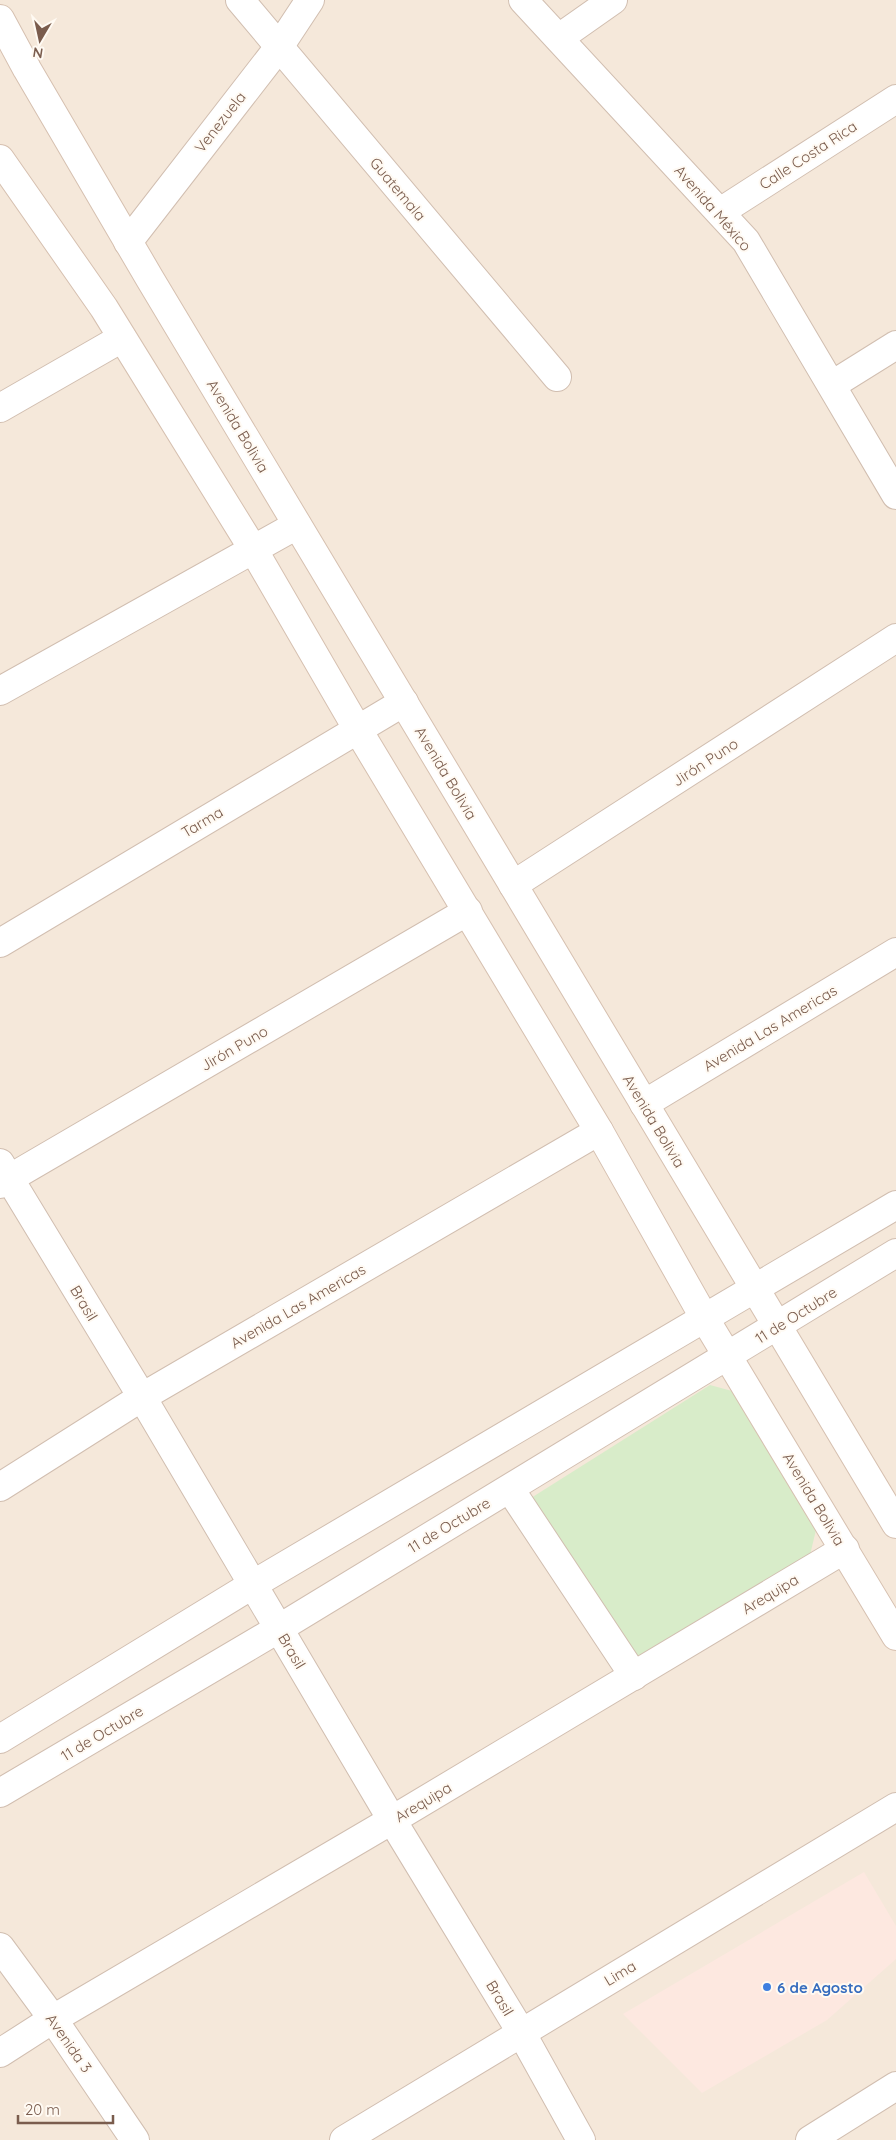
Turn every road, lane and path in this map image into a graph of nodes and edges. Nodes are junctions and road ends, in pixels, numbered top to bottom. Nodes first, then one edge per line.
1 (240, 0) edge
2 (310, 0) edge
3 (524, 0) edge
4 (613, 0) edge
5 (0, 20) edge
6 (558, 38) junction
7 (279, 47) junction
8 (896, 99) edge
9 (0, 159) edge
10 (720, 212) junction
11 (128, 242) junction
12 (122, 338) junction
13 (896, 345) edge
14 (557, 377) dead end
15 (832, 385) junction
16 (0, 408) edge
17 (896, 495) edge
18 (297, 525) junction
19 (253, 549) junction
20 (896, 638) edge
21 (0, 691) edge
22 (404, 702) junction
23 (358, 730) junction
24 (513, 885) junction
25 (468, 911) junction
26 (0, 943) edge
27 (896, 952) edge
28 (644, 1104) junction
29 (600, 1131) junction
30 (3, 1175) edge
31 (896, 1205) edge
32 (896, 1254) edge
33 (755, 1289) junction
34 (705, 1319) junction
35 (778, 1326) junction
36 (728, 1357) junction
37 (142, 1397) junction
38 (0, 1487) edge
39 (510, 1489) junction
40 (895, 1521) edge
41 (845, 1549) junction
42 (252, 1585) junction
43 (278, 1628) junction
44 (896, 1636) edge
45 (634, 1676) junction
46 (0, 1738) edge
47 (0, 1792) edge
48 (896, 1807) edge
49 (392, 1820) junction
50 (0, 1946) edge
51 (52, 2019) junction
52 (522, 2032) junction
53 (0, 2054) edge
54 (896, 2086) edge
55 (135, 2140) edge
56 (344, 2140) edge
57 (581, 2140) edge
58 (810, 2140) edge

1 - 7 street, Guatemala
2 - 7 street, Venezuela
3 - 6 street, Avenida México
4 - 6 street
5 - 11 street, Avenida Bolivia
6 - 10 street, Avenida México
7 - 11 street, Venezuela
7 - 14 street, Guatemala
8 - 10 street, Calle Costa Rica
9 - 12 street, Avenida Bolivia
10 - 15 street, Avenida México
11 - 18 street, Avenida Bolivia
12 - 16 street
12 - 19 street, Avenida Bolivia
13 - 15 street
15 - 17 street, Avenida México
18 - 19 street
18 - 22 street, Avenida Bolivia
19 - 21 street
19 - 23 street, Avenida Bolivia
20 - 24 street, Jirón Puno
22 - 23 street, Tarma
22 - 24 street, Avenida Bolivia
23 - 25 street, Avenida Bolivia
23 - 26 street, Tarma
24 - 28 street, Avenida Bolivia
25 - 29 street, Avenida Bolivia
25 - 30 street, Jirón Puno
27 - 28 street, Avenida Las Americas
28 - 33 street, Avenida Bolivia
29 - 34 street, Avenida Bolivia
29 - 37 street, Avenida Las Americas
30 - 37 street, Brasil
31 - 33 street
32 - 35 street, 11 de Octubre
33 - 34 street
33 - 35 street, Avenida Bolivia
34 - 36 street, Avenida Bolivia
34 - 42 street
35 - 36 street, 11 de Octubre
35 - 40 street, Avenida Bolivia
36 - 39 street, 11 de Octubre
36 - 41 street, Avenida Bolivia
37 - 38 street, Avenida Las Americas
37 - 42 street, Brasil
39 - 43 street, 11 de Octubre
39 - 45 street
41 - 44 street, Avenida Bolivia
41 - 45 street, Arequipa
42 - 43 street, Brasil
42 - 46 street
43 - 47 street, 11 de Octubre
43 - 49 street, Brasil
45 - 49 street, Arequipa
48 - 52 street, Lima
49 - 51 street, Arequipa
49 - 52 street, Brasil
50 - 51 street, Avenida 3
51 - 53 street, Arequipa
51 - 55 street, Avenida 3
52 - 56 street, Lima
52 - 57 street, Brasil
54 - 58 street

